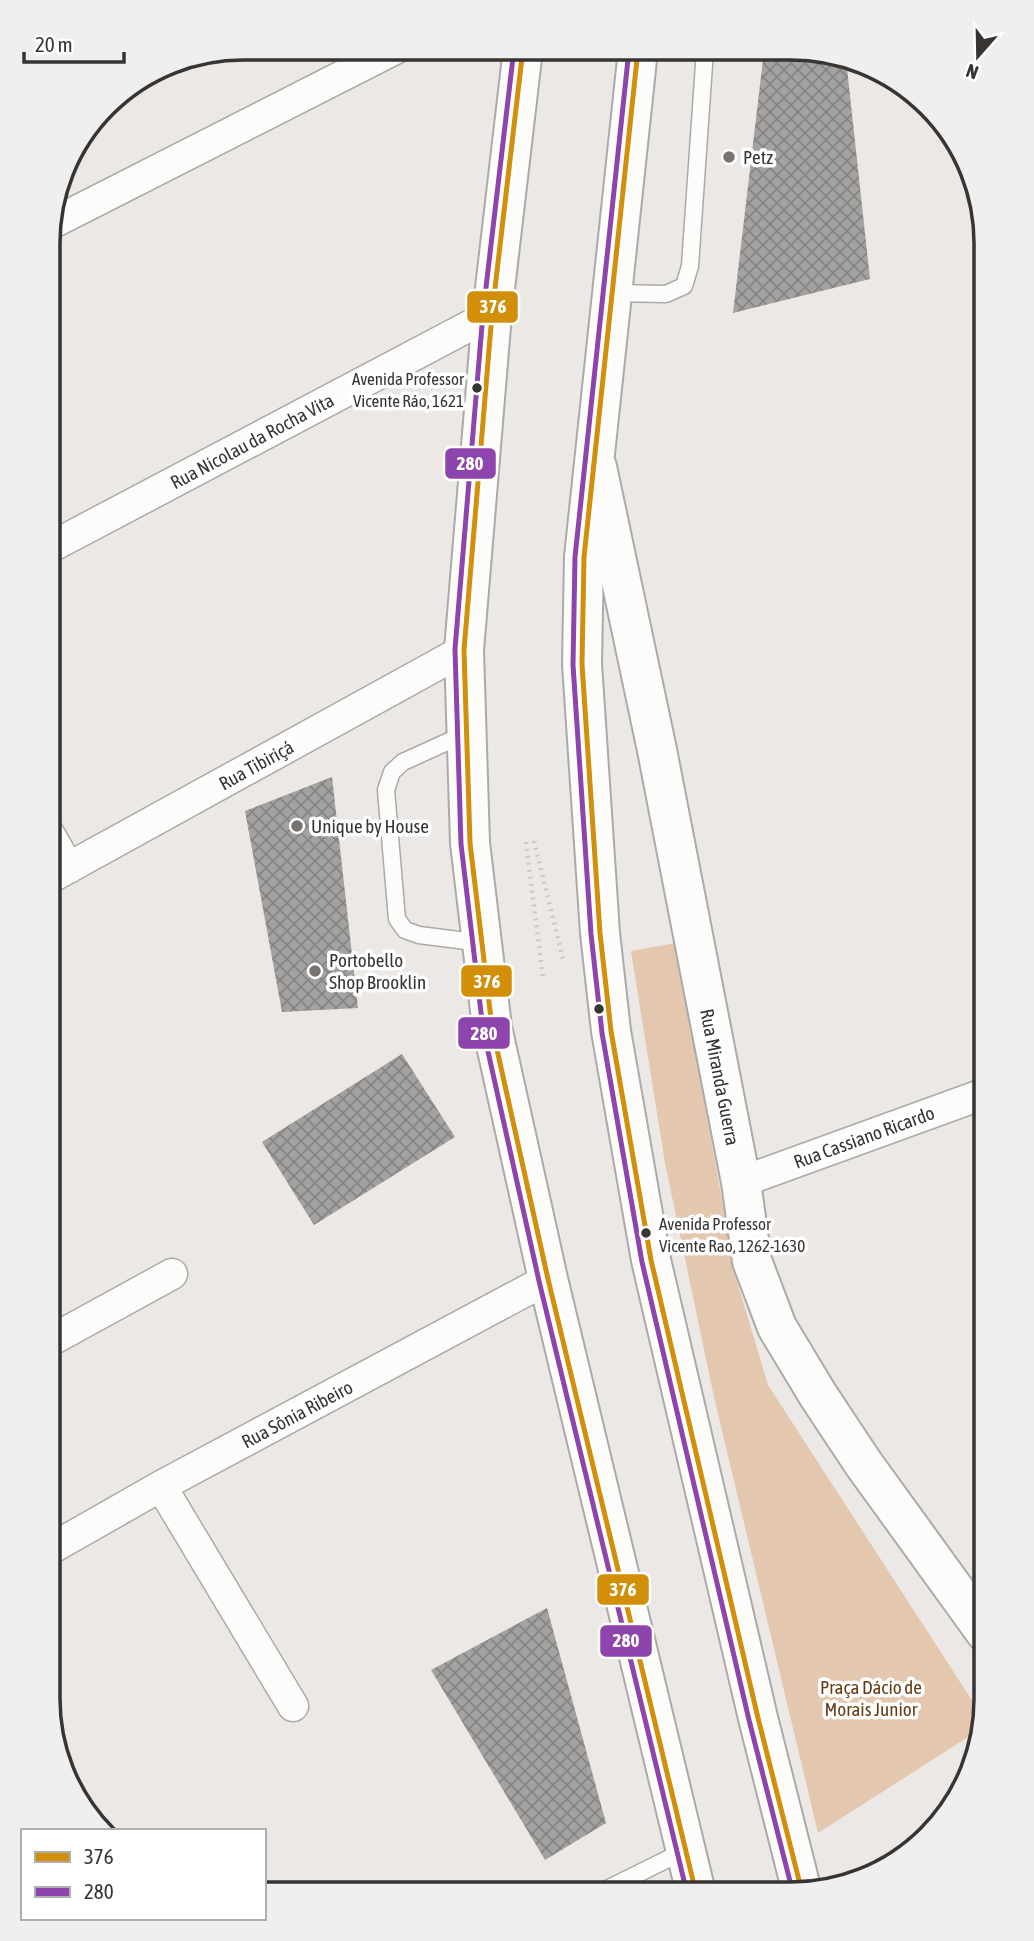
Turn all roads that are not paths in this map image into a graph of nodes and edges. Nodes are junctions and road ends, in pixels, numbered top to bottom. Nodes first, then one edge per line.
1 (373, 60) edge
2 (522, 60) edge
3 (637, 60) edge
4 (704, 60) edge
5 (61, 219) edge
6 (613, 293) junction
7 (492, 314) junction
8 (596, 461) junction
9 (60, 542) edge
10 (464, 650) junction
11 (467, 733) junction
12 (60, 873) edge
13 (482, 943) junction
14 (974, 1097) edge
15 (741, 1182) junction
16 (172, 1274) dead end
17 (548, 1279) junction
18 (60, 1335) edge
19 (161, 1486) junction
20 (60, 1543) edge
21 (974, 1617) edge
22 (293, 1706) dead end
23 (684, 1851) junction
24 (799, 1881) edge
25 (621, 1882) edge
26 (693, 1882) edge

1 - 5 street
2 - 7 main road
3 - 6 main road
4 - 6 lane
6 - 8 main road
7 - 9 street, Rua Nicolau da Rocha Vita
7 - 10 main road
8 - 15 main road, Rua Miranda Guerra
8 - 24 main road
10 - 11 main road
10 - 12 street, Rua Tibiriçá
11 - 13 main road
11 - 13 lane
13 - 17 main road
14 - 15 street, Rua Cassiano Ricardo
15 - 21 main road, Rua Miranda Guerra
16 - 18 street
17 - 19 street, Rua Sônia Ribeiro
17 - 23 main road
19 - 20 street, Rua Sônia Ribeiro
19 - 22 street
23 - 25 lane
23 - 26 main road

